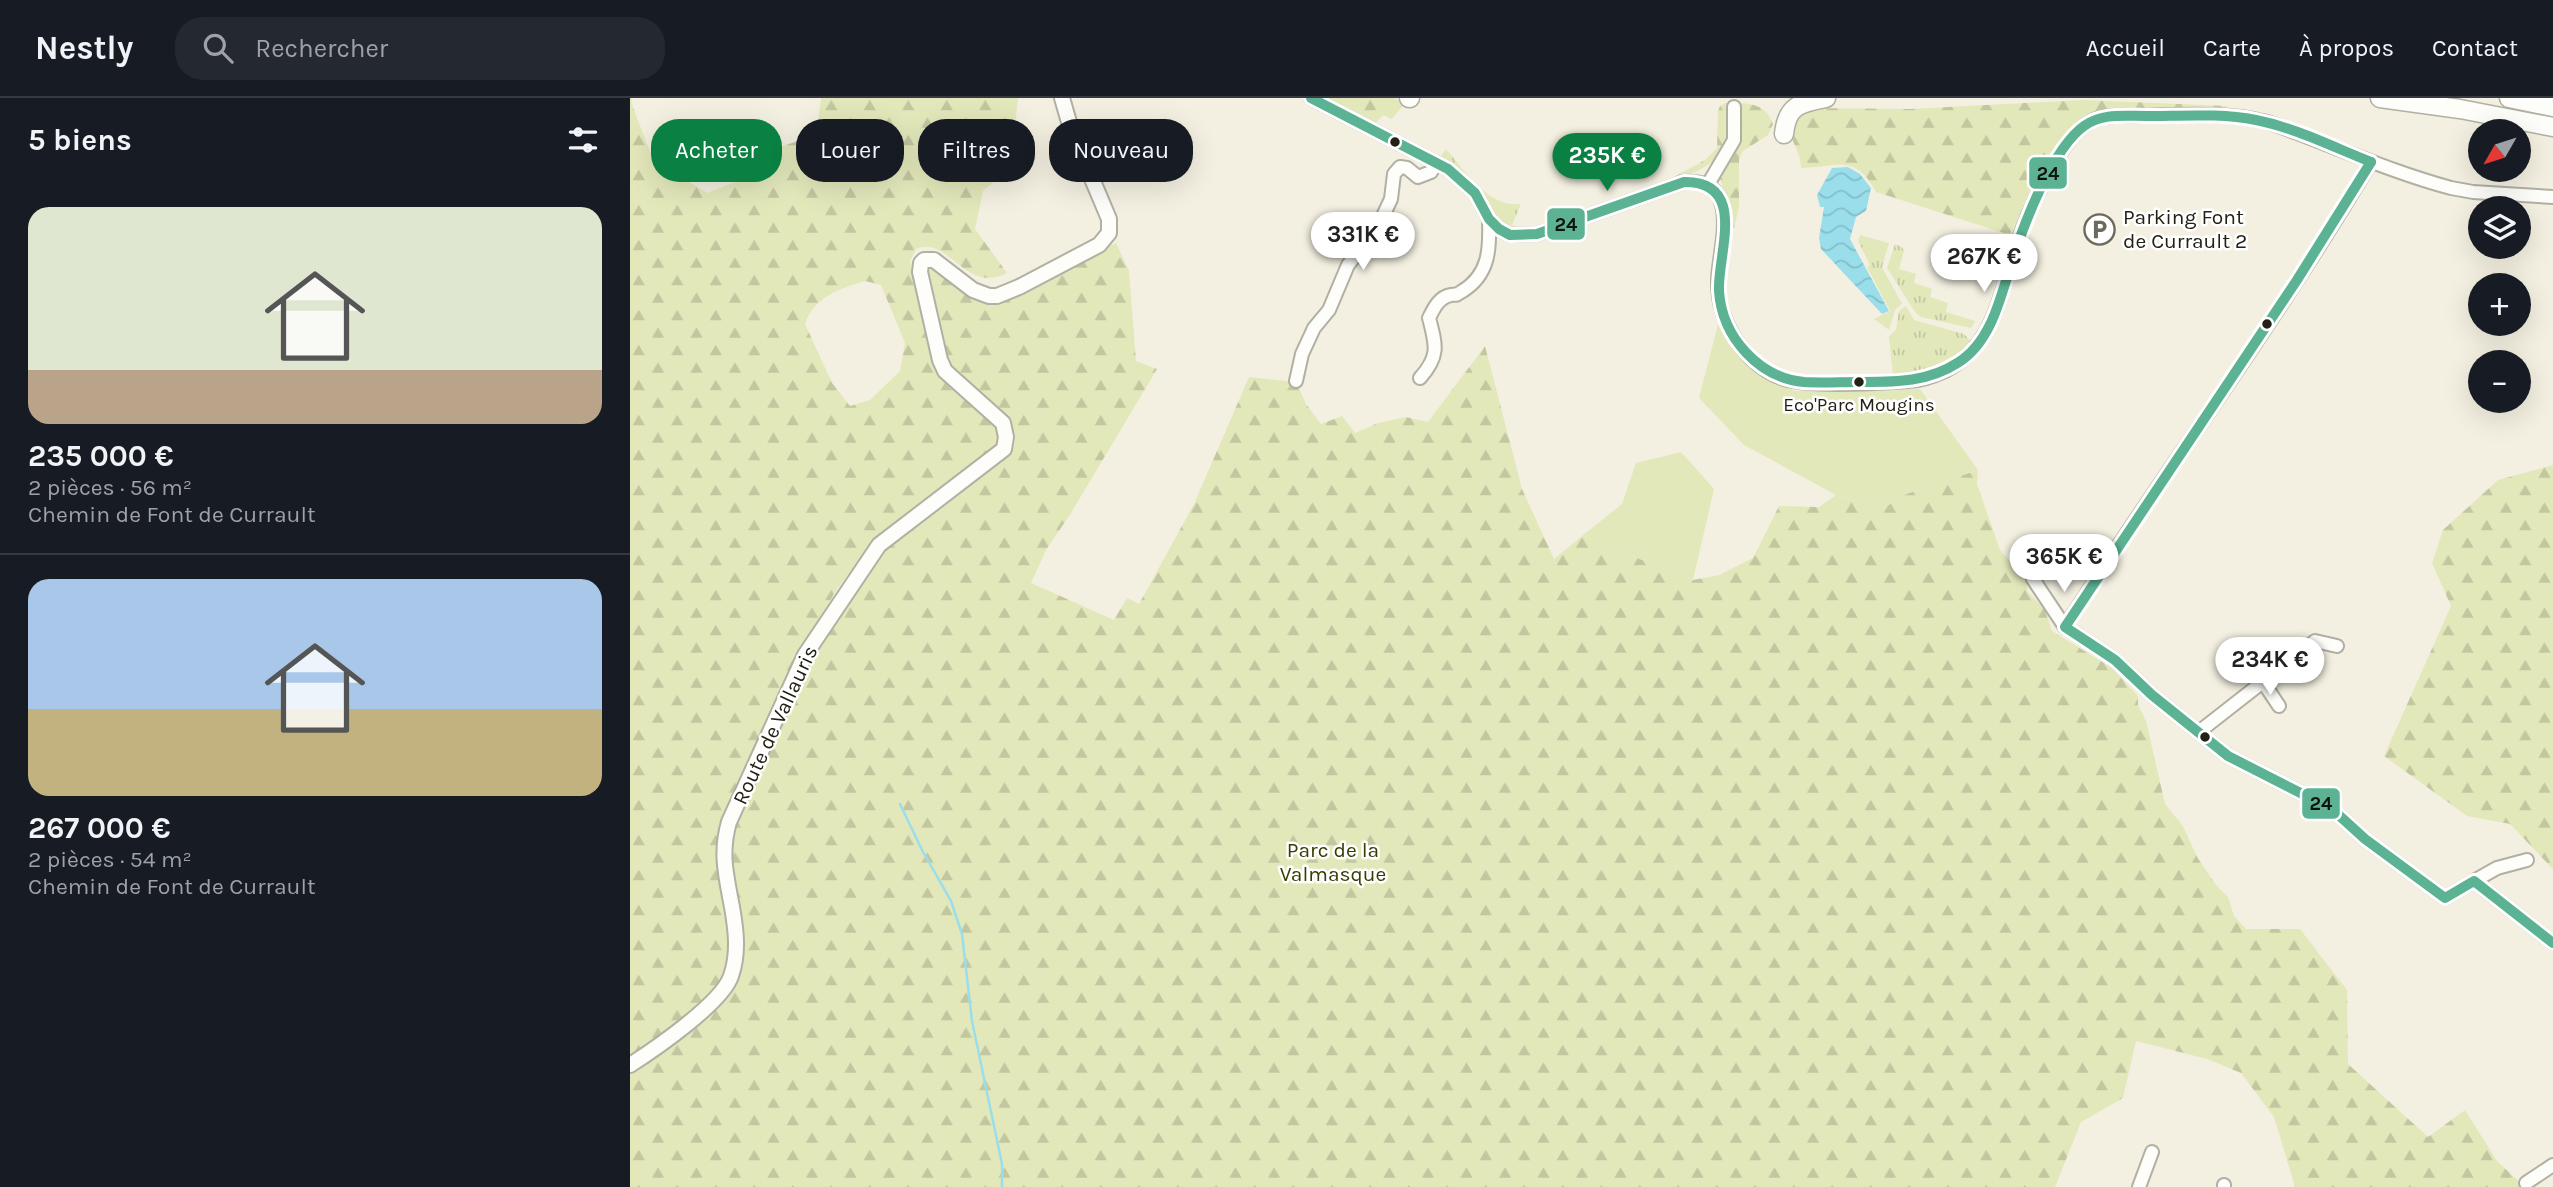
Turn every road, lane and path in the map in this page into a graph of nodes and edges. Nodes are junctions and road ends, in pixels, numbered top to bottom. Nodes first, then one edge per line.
1 (1062, 98) edge
2 (1311, 98) edge
3 (1826, 98) edge
4 (2380, 98) edge
5 (2509, 98) edge
6 (1734, 107) dead end
7 (2553, 107) edge
8 (2553, 127) edge
9 (1784, 134) dead end
10 (2371, 162) junction
11 (1436, 163) junction
12 (1707, 186) junction
13 (2553, 197) edge
14 (1489, 219) junction
15 (1420, 378) dead end
16 (1296, 381) dead end
17 (2033, 579) dead end
18 (2065, 627) junction
19 (2337, 646) dead end
20 (2263, 682) junction
21 (2279, 706) dead end
22 (2200, 731) junction
23 (2527, 860) dead end
24 (2474, 881) junction
25 (2553, 943) edge
26 (630, 1065) edge
27 (2152, 1152) dead end
28 (2553, 1166) edge
29 (2530, 1184) edge
30 (2139, 1187) edge

1 - 26 main road, Route de Vallauris
2 - 11 street
3 - 9 highway
4 - 8 highway
5 - 7 highway
6 - 12 street
10 - 12 street
10 - 13 street
10 - 18 street
11 - 14 street
11 - 16 street
12 - 14 street
14 - 15 street
17 - 18 street
18 - 22 street
19 - 20 street
20 - 21 street
20 - 22 street
22 - 24 street
23 - 24 street
24 - 25 street
27 - 30 street
28 - 29 street

